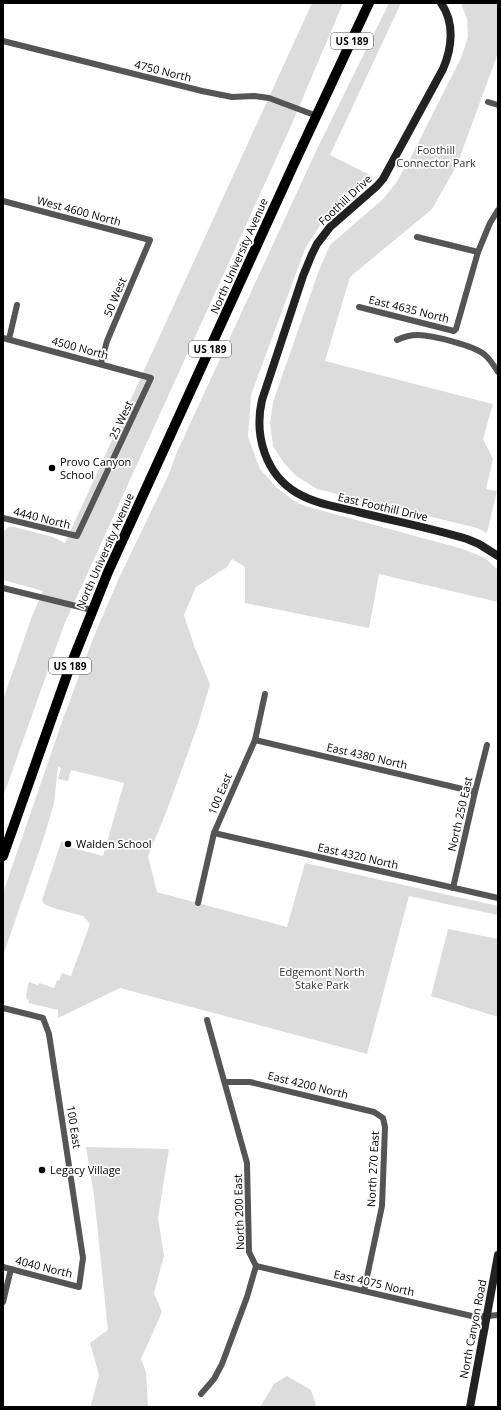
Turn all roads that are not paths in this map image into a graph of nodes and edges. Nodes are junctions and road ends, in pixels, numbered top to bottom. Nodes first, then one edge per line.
1 (370, 3) edge
2 (441, 3) edge
3 (3, 41) edge
4 (488, 102) dead end
5 (498, 105) edge
6 (317, 116) junction
7 (3, 201) edge
8 (498, 210) edge
9 (417, 237) dead end
10 (150, 240) joint
11 (478, 252) junction
12 (17, 305) dead end
13 (359, 306) dead end
14 (6, 339) edge
15 (397, 340) dead end
16 (101, 363) junction
17 (498, 372) edge
18 (151, 378) joint
19 (271, 466) joint
20 (3, 518) edge
21 (77, 536) joint
22 (498, 556) edge
23 (3, 588) edge
24 (92, 610) junction
25 (266, 694) dead end
26 (255, 740) junction
27 (487, 745) dead end
28 (474, 792) junction
29 (214, 833) junction
30 (3, 856) edge
31 (453, 888) junction
32 (498, 898) edge
33 (198, 903) dead end
34 (3, 1008) edge
35 (207, 1020) dead end
36 (225, 1082) junction
37 (383, 1118) joint
38 (498, 1255) edge
39 (256, 1266) junction
40 (3, 1267) edge
41 (12, 1269) junction
42 (79, 1287) joint
43 (364, 1290) junction
44 (3, 1302) edge
45 (498, 1315) edge
46 (487, 1316) junction
47 (201, 1394) dead end
48 (470, 1407) edge

1 - 6 highway, North University Avenue / US 189
2 - 19 main road, Foothill Drive
3 - 6 street, 4750 North
4 - 5 street
6 - 24 highway, North University Avenue / US 189
7 - 10 street, West 4600 North
8 - 11 street
9 - 11 street
10 - 16 street, 50 West
11 - 13 street, East 4635 North
12 - 14 street
14 - 16 street, 4500 North
15 - 17 street
16 - 18 street, 4500 North
18 - 21 street, 25 West
19 - 22 main road, East Foothill Drive
20 - 21 street, 4440 North
23 - 24 street
24 - 30 highway, North University Avenue / US 189
25 - 26 street, 100 East
26 - 28 street, East 4380 North
26 - 29 street, 100 East
27 - 28 street, North 250 East
28 - 31 street, North 250 East
29 - 31 street, East 4320 North
29 - 33 street, 100 East
31 - 32 street, East 4320 North
34 - 42 street, 100 East
35 - 36 street, North 200 East
36 - 37 street, East 4200 North
36 - 39 street, North 200 East
37 - 43 street, North 270 East
38 - 46 main road, North Canyon Road
39 - 43 street, East 4075 North
39 - 47 street
40 - 41 street, 4040 North
41 - 42 street, 4040 North
41 - 44 street
43 - 46 street, East 4075 North
45 - 46 street, East 4075 North
46 - 48 main road, North Canyon Road

